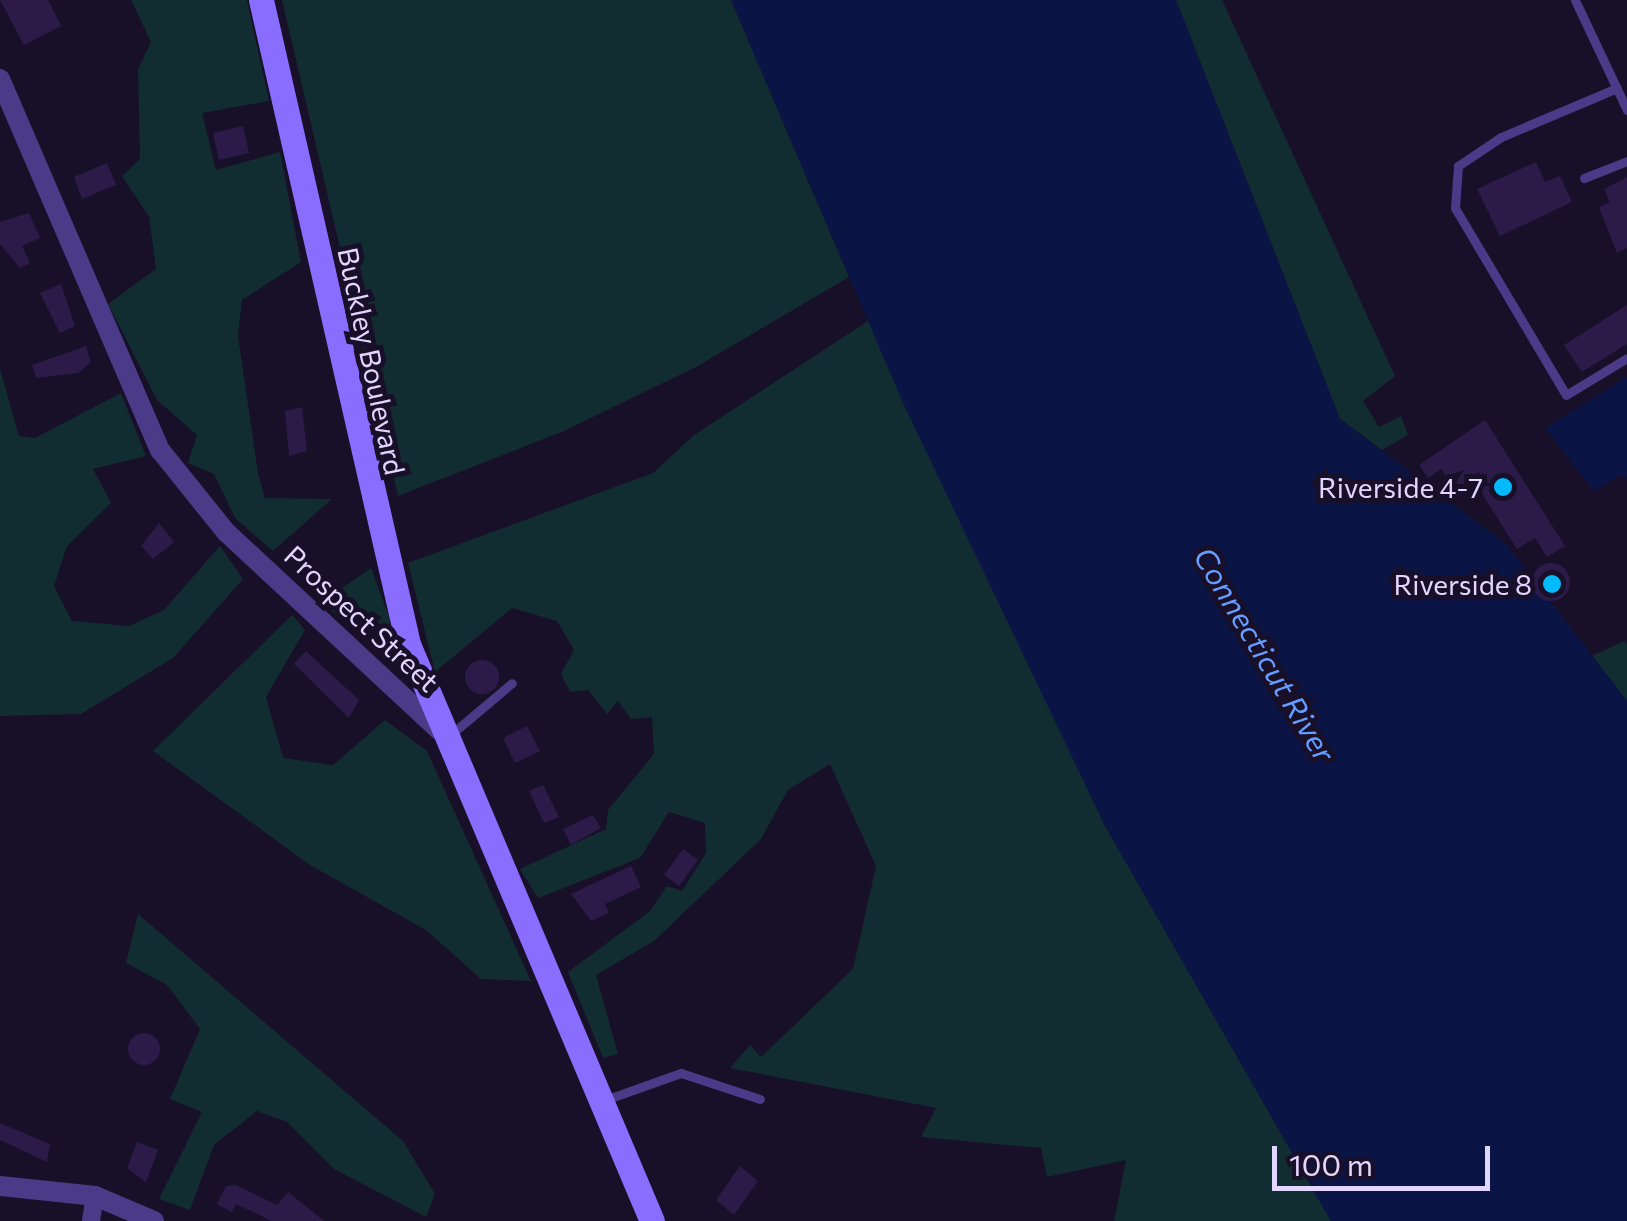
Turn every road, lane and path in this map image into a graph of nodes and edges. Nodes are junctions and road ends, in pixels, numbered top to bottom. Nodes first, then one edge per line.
1 (261, 0) edge
2 (1575, 0) edge
3 (0, 79) edge
4 (1617, 88) junction
5 (1627, 110) edge
6 (6, 113) edge
7 (1627, 160) edge
8 (1584, 178) dead end
9 (1627, 358) edge
10 (512, 683) dead end
11 (441, 736) junction
12 (760, 1099) dead end
13 (603, 1101) junction
14 (0, 1186) edge
15 (95, 1196) junction
16 (91, 1221) edge
17 (154, 1221) edge
18 (652, 1221) edge

1 - 11 main road, Buckley Boulevard
2 - 4 lane
3 - 6 street, Prospect Street
4 - 5 lane
4 - 9 lane
6 - 11 street, Prospect Street
7 - 8 lane
10 - 11 lane
11 - 13 main road, Prospect Street
12 - 13 lane
13 - 18 main road, Prospect Street
14 - 15 street
15 - 16 street
15 - 17 street

